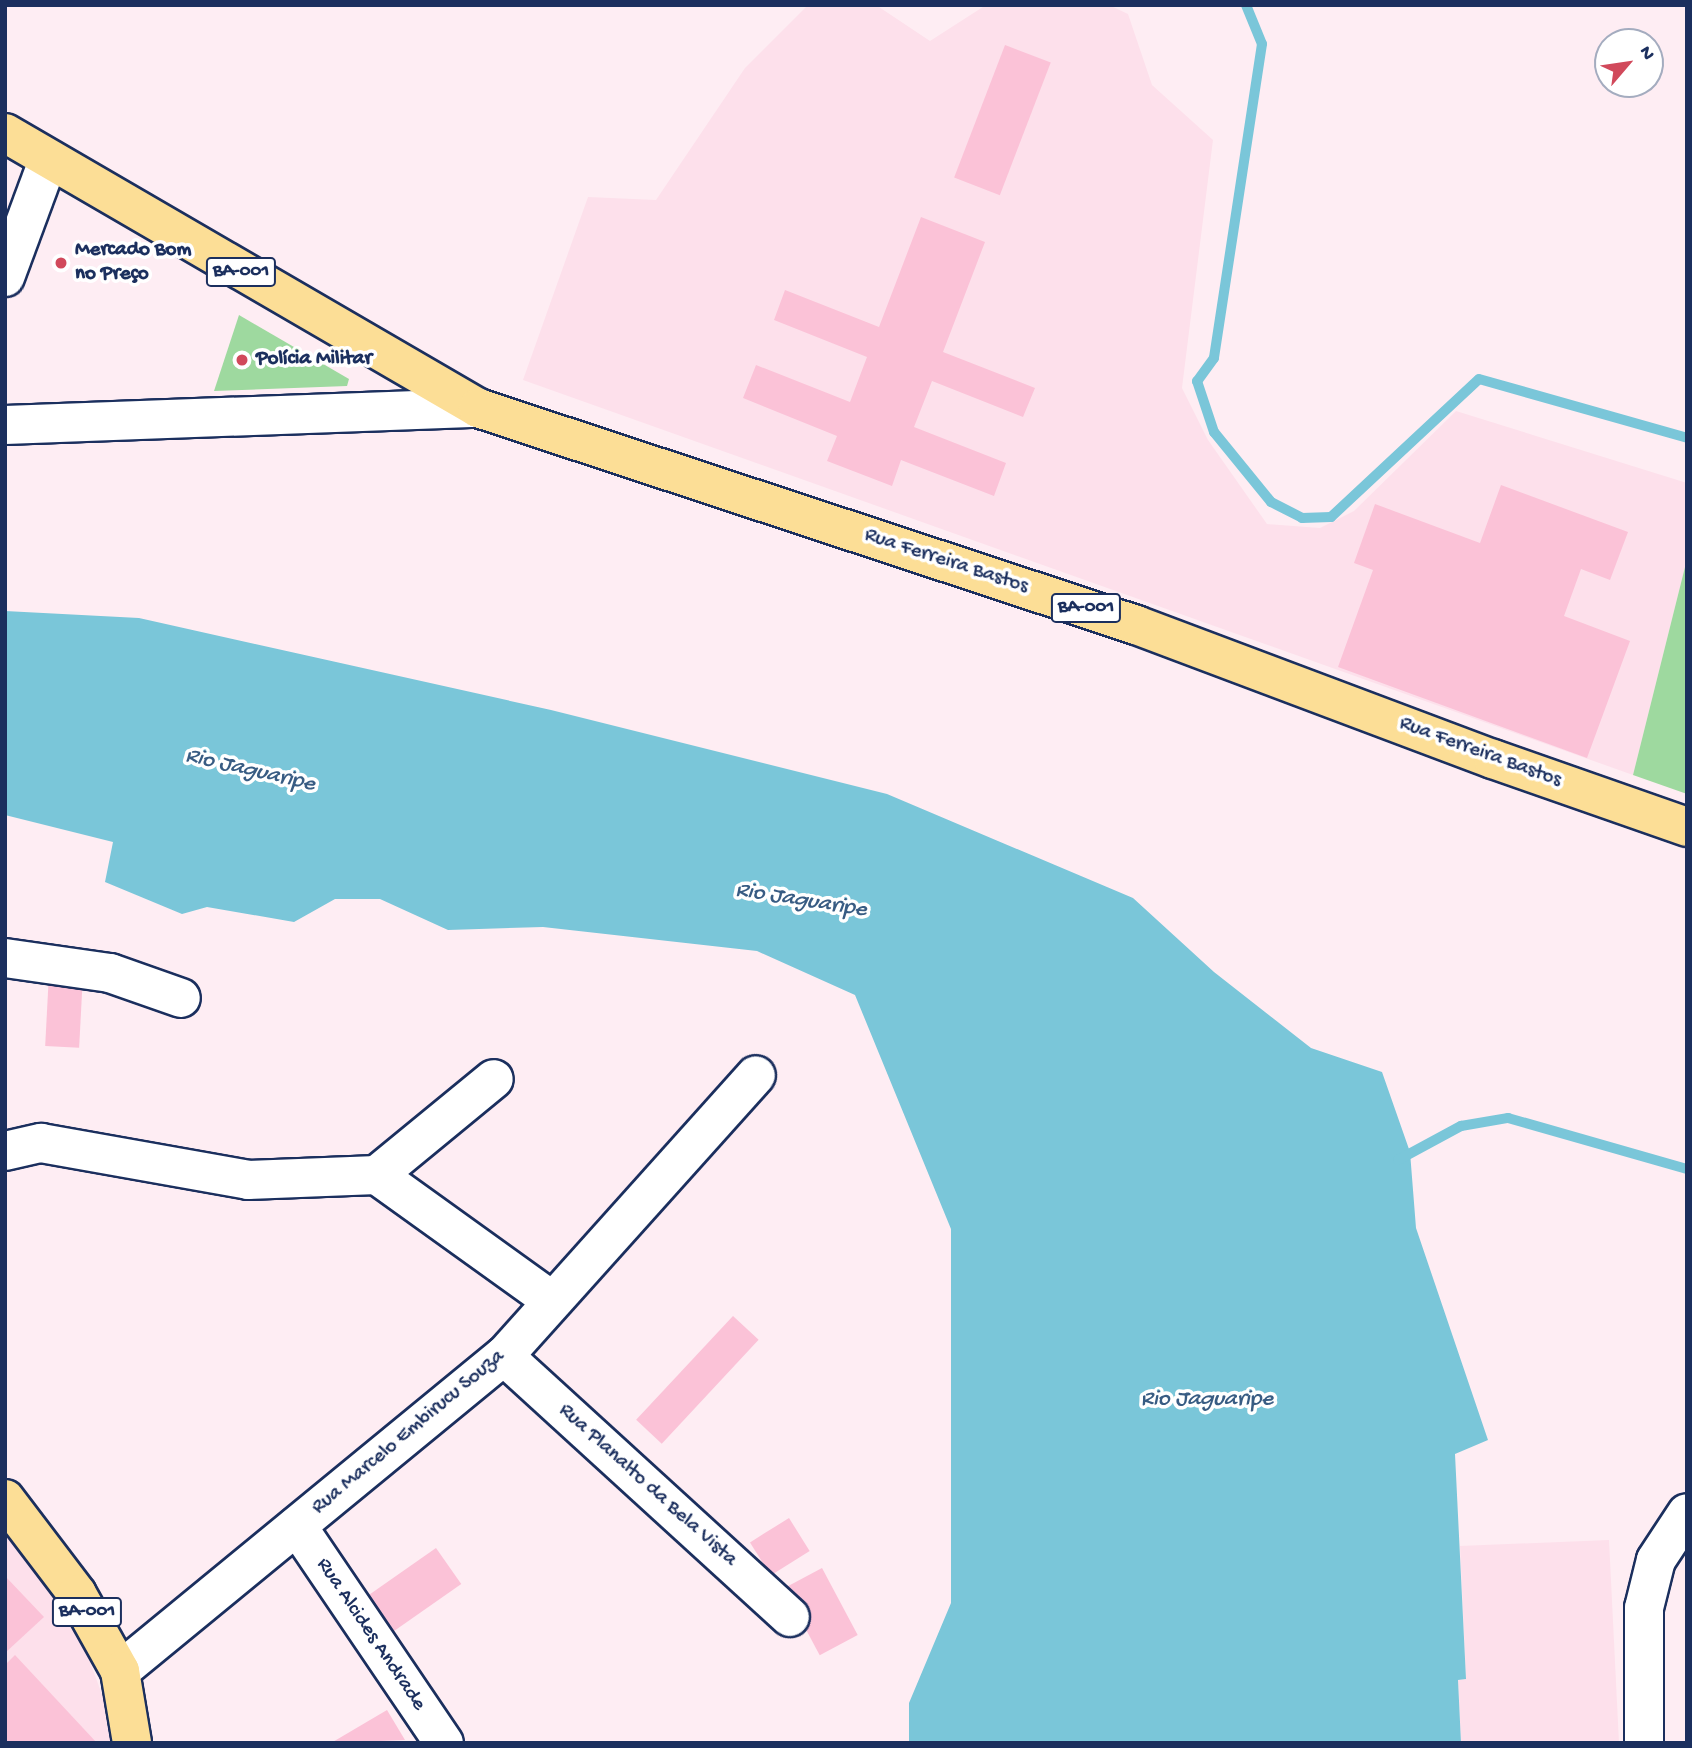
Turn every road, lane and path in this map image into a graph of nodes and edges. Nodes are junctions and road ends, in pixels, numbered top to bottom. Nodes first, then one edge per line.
1 (5, 134) edge
2 (48, 161) junction
3 (5, 277) edge
4 (478, 408) junction
5 (5, 425) edge
6 (1687, 827) edge
7 (5, 958) edge
8 (181, 998) dead end
9 (756, 1075) dead end
10 (494, 1079) dead end
11 (5, 1151) edge
12 (377, 1175) junction
13 (551, 1300) junction
14 (505, 1356) junction
15 (5, 1499) edge
16 (1687, 1513) edge
17 (297, 1526) junction
18 (790, 1617) dead end
19 (120, 1671) junction
20 (132, 1743) edge
21 (444, 1743) edge
22 (1644, 1743) edge

1 - 2 main road, BA-001
2 - 3 street
2 - 4 main road, BA-001
4 - 5 street
4 - 6 main road, Rua Ferreira Bastos / BA-001
7 - 8 street
9 - 13 street, Rua Marcelo Embirucu Souza
10 - 12 street
11 - 12 street
12 - 13 street
13 - 14 street, Rua Marcelo Embirucu Souza
14 - 17 street, Rua Marcelo Embirucu Souza
14 - 18 street, Rua Planalto da Bela Vista
15 - 19 main road, BA-001
16 - 22 street
17 - 19 street, Rua Marcelo Embirucu Souza
17 - 21 street, Rua Alcides Andrade
19 - 20 main road, BA-001

